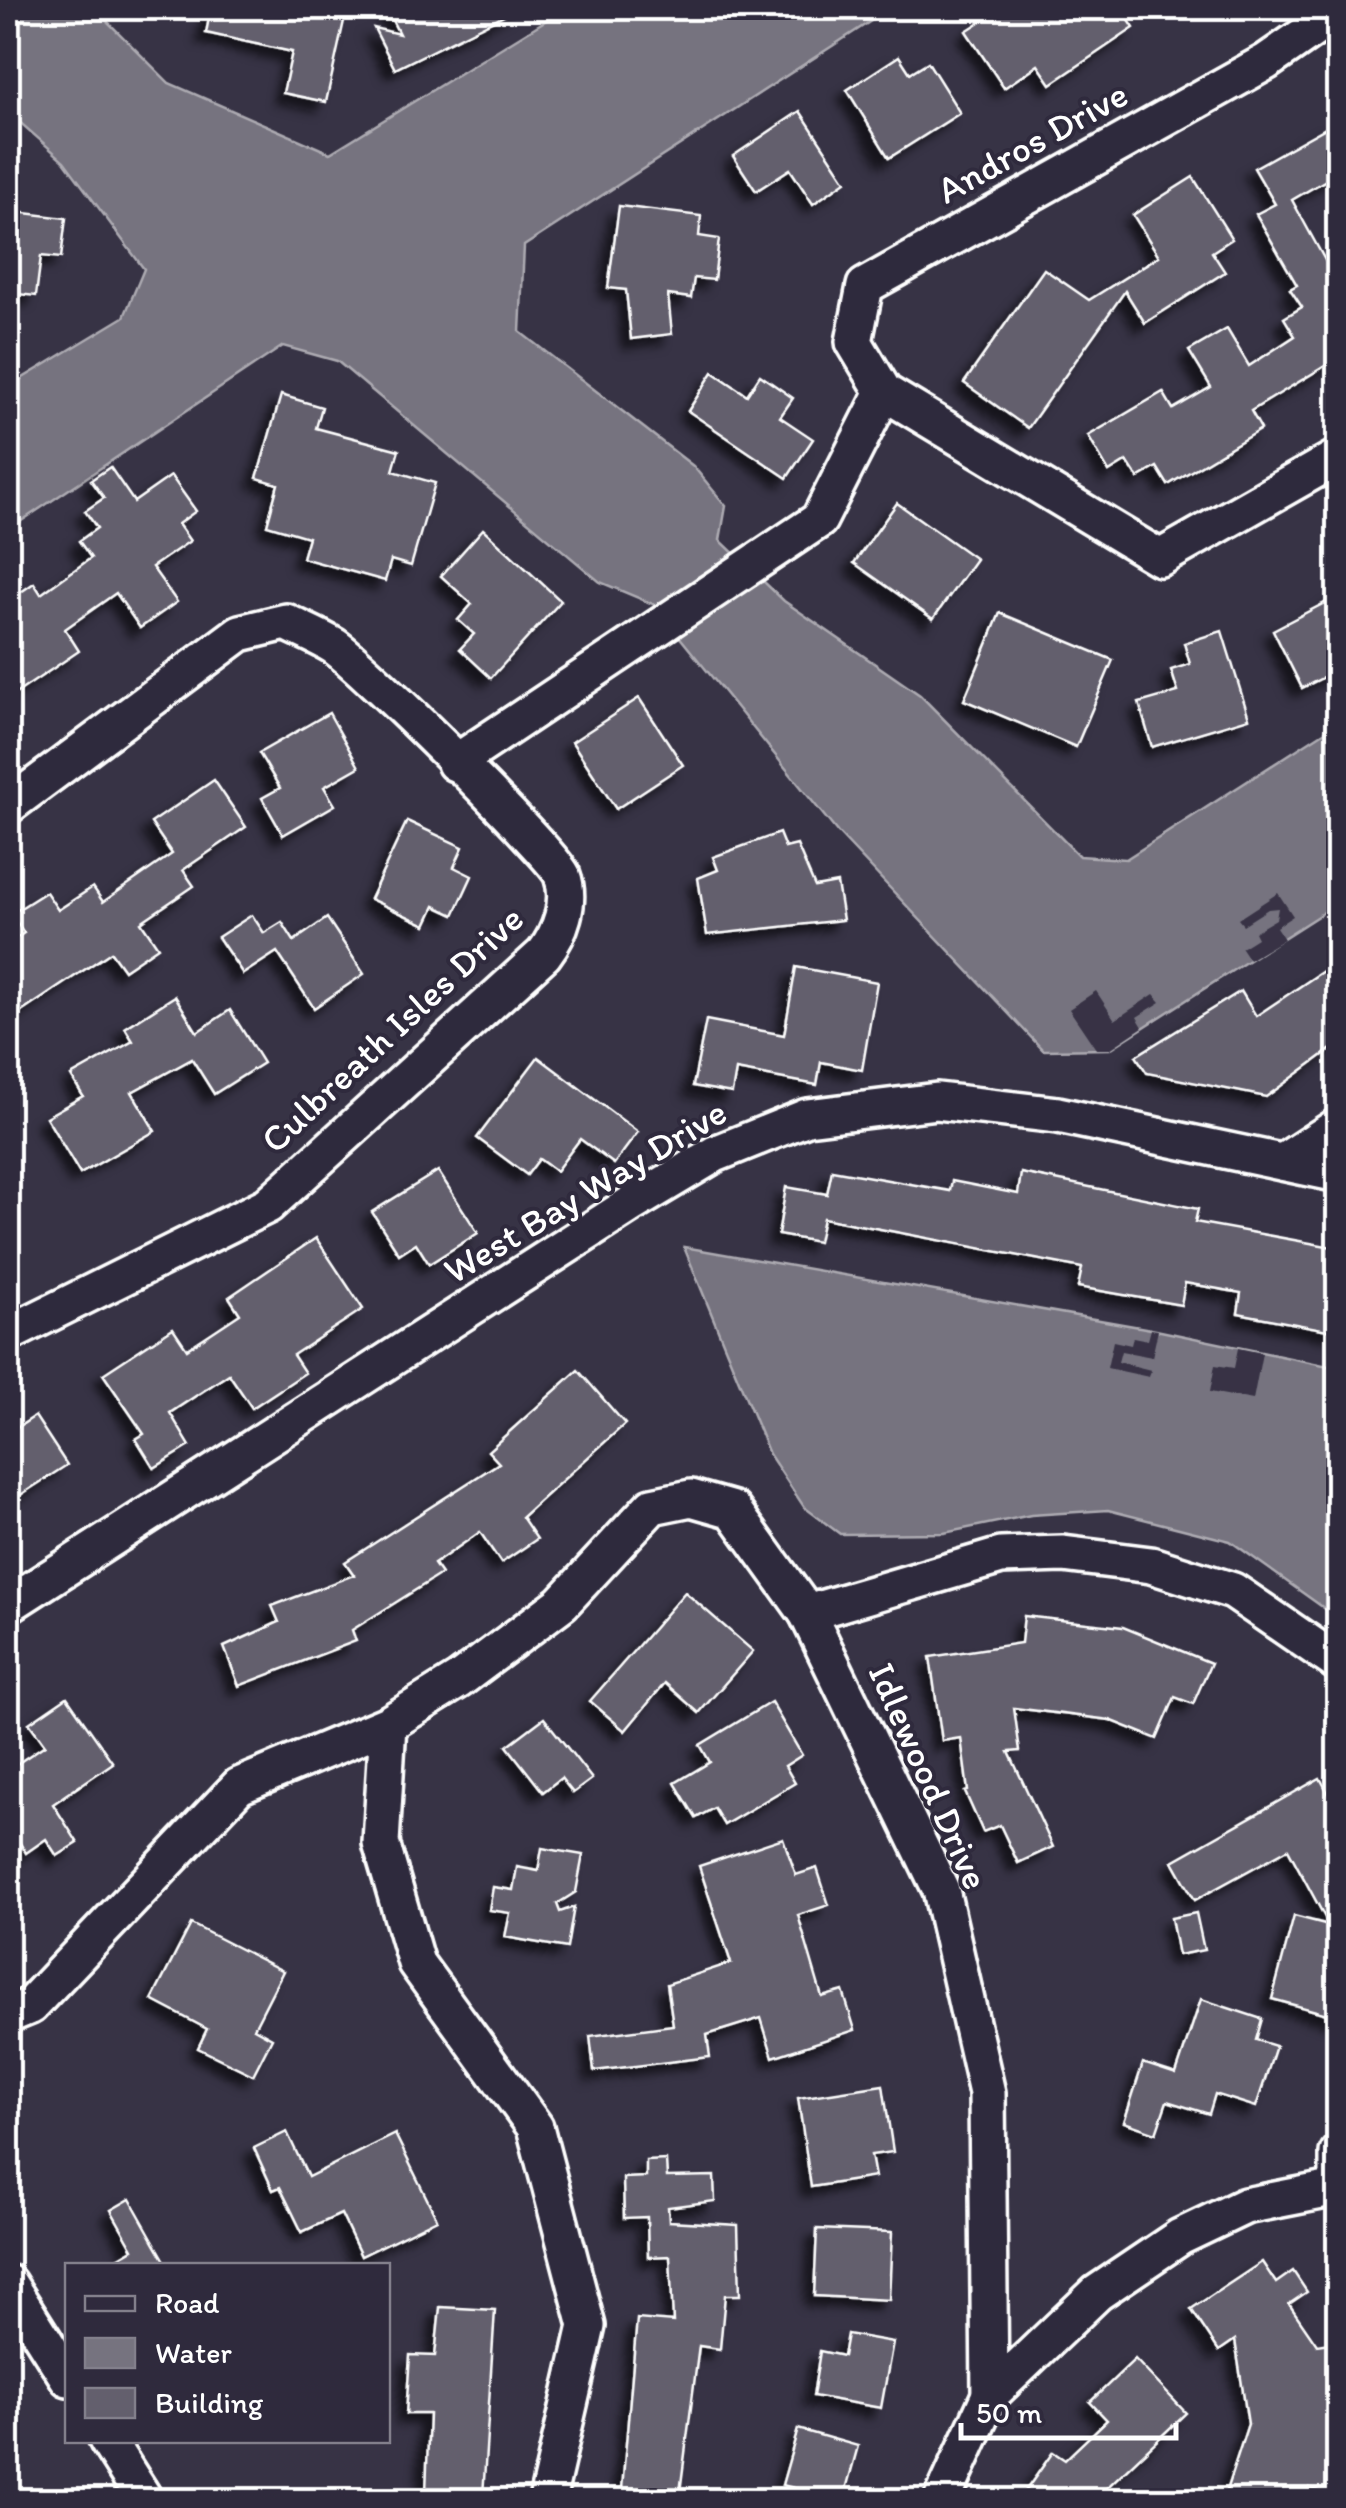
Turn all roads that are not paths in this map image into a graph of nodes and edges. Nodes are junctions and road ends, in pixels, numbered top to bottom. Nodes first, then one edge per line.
1 (1338, 12) edge
2 (884, 392) junction
3 (1338, 457) edge
4 (455, 762) junction
5 (8, 806) edge
6 (1338, 1126) edge
7 (1283, 1162) junction
8 (1338, 1174) edge
9 (8, 1334) edge
10 (8, 1605) edge
11 (807, 1613) junction
12 (1338, 1664) edge
13 (388, 1724) junction
14 (8, 2015) edge
15 (1338, 2177) edge
16 (8, 2283) edge
17 (65, 2373) edge
18 (990, 2395) junction
19 (109, 2443) edge
20 (145, 2500) edge
21 (548, 2500) edge
22 (942, 2500) edge

1 - 2 street, Andros Drive
2 - 3 street
2 - 4 street
4 - 5 street, Culbreath Isles Drive
4 - 9 street, Culbreath Isles Drive
6 - 7 street
7 - 8 street, West Bay Way Drive
7 - 10 street, West Bay Way Drive
11 - 12 street
11 - 13 street, Idlewood Drive
11 - 18 street, Idlewood Drive
13 - 14 street, Idlewood Drive
13 - 21 street
15 - 18 street
16 - 17 street
18 - 22 street
19 - 20 street

